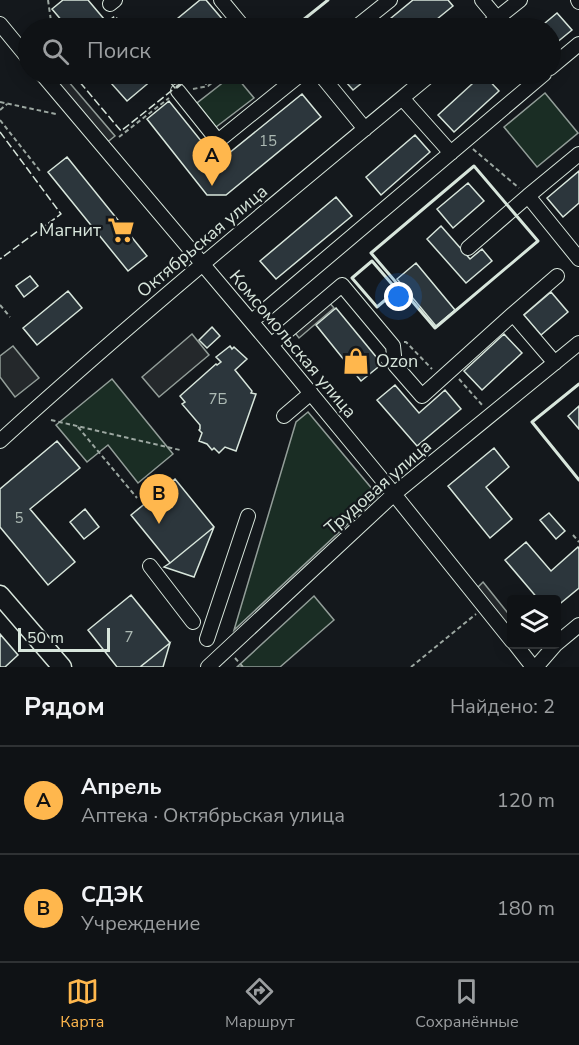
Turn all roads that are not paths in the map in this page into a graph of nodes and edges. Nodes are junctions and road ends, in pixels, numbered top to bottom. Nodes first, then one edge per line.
1 (220, 0) edge
2 (390, 0) edge
3 (482, 0) edge
4 (520, 0) edge
5 (236, 18) edge
6 (368, 18) edge
7 (497, 18) joint
8 (0, 24) edge
9 (579, 44) edge
10 (18, 46) edge
11 (561, 59) edge
12 (50, 84) edge
13 (289, 84) edge
14 (328, 84) edge
15 (419, 84) edge
16 (532, 84) edge
17 (177, 91) dead end
18 (402, 98) junction
19 (365, 129) junction
20 (451, 153) junction
21 (579, 154) edge
22 (528, 196) junction
23 (468, 248) dead end
24 (579, 259) edge
25 (203, 264) junction
26 (557, 276) dead end
27 (513, 314) junction
28 (252, 321) junction
29 (579, 343) edge
30 (271, 345) junction
31 (555, 363) junction
32 (311, 393) junction
33 (284, 416) dead end
34 (0, 441) edge
35 (394, 494) junction
36 (248, 516) dead end
37 (150, 566) dead end
38 (0, 596) edge
39 (579, 625) edge
40 (507, 635) edge
41 (207, 639) junction
42 (561, 640) edge
43 (518, 649) edge
44 (551, 649) edge
45 (221, 655) junction
46 (62, 667) edge
47 (208, 667) edge
48 (534, 667) edge

1 - 5 street
2 - 6 street
3 - 7 street
4 - 7 street
8 - 10 street
9 - 11 street
12 - 25 street, Комсомольская улица
13 - 17 street
14 - 19 street
15 - 18 street, Октябрьская улица
16 - 20 street
18 - 19 street, Октябрьская улица
18 - 20 street
19 - 25 street, Октябрьская улица
20 - 28 street
21 - 22 street
22 - 23 street
22 - 24 street
25 - 28 street, Комсомольская улица
25 - 34 street, Октябрьская улица
26 - 27 street
27 - 30 street
27 - 31 street
28 - 30 street, Комсомольская улица
29 - 31 street, Трудовая улица
30 - 32 street, Комсомольская улица
31 - 35 street, Трудовая улица
32 - 33 street
32 - 35 street, Комсомольская улица
35 - 40 street, Комсомольская улица
35 - 45 street, Трудовая улица
36 - 41 street
37 - 41 street
38 - 46 main road
39 - 42 street
41 - 45 street
43 - 48 street
44 - 48 street
45 - 47 street, Трудовая улица

